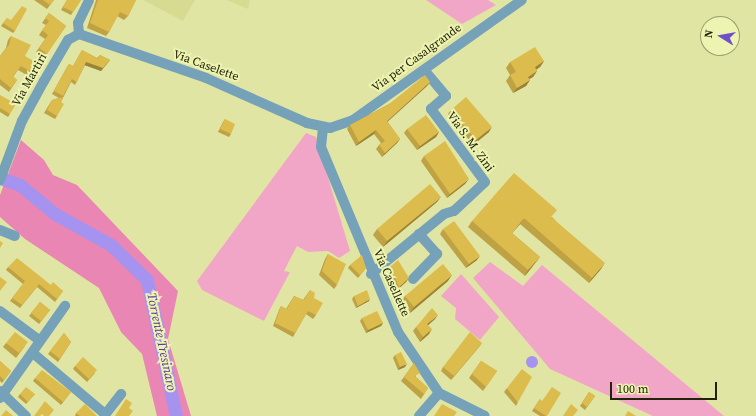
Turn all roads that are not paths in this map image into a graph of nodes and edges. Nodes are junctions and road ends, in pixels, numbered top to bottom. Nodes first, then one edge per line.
1 (89, 0) edge
2 (522, 0) edge
3 (78, 34) junction
4 (427, 72) dead end
5 (323, 128) junction
6 (0, 180) edge
7 (0, 230) edge
8 (419, 234) junction
9 (15, 236) dead end
10 (371, 274) junction
11 (413, 279) dead end
12 (64, 306) dead end
13 (0, 312) edge
14 (39, 340) junction
15 (34, 354) junction
16 (439, 393) junction
17 (1, 394) edge
18 (121, 394) dead end
19 (105, 415) edge
20 (26, 416) edge
21 (419, 416) edge
22 (485, 416) edge

1 - 3 street
2 - 5 street, Via per Casalgrande
3 - 5 street, Via Caselette
3 - 6 street, Via Martiri
4 - 8 street, Via S. M. Zini
5 - 10 street, Via Casellette
7 - 9 street
8 - 10 street, Via S. M. Zini
8 - 11 street
10 - 16 street, Via Casellette
12 - 14 street
13 - 14 street
14 - 15 street
15 - 17 street
15 - 19 street
16 - 21 street
16 - 22 street, Via Casellette
17 - 20 street
18 - 19 street

